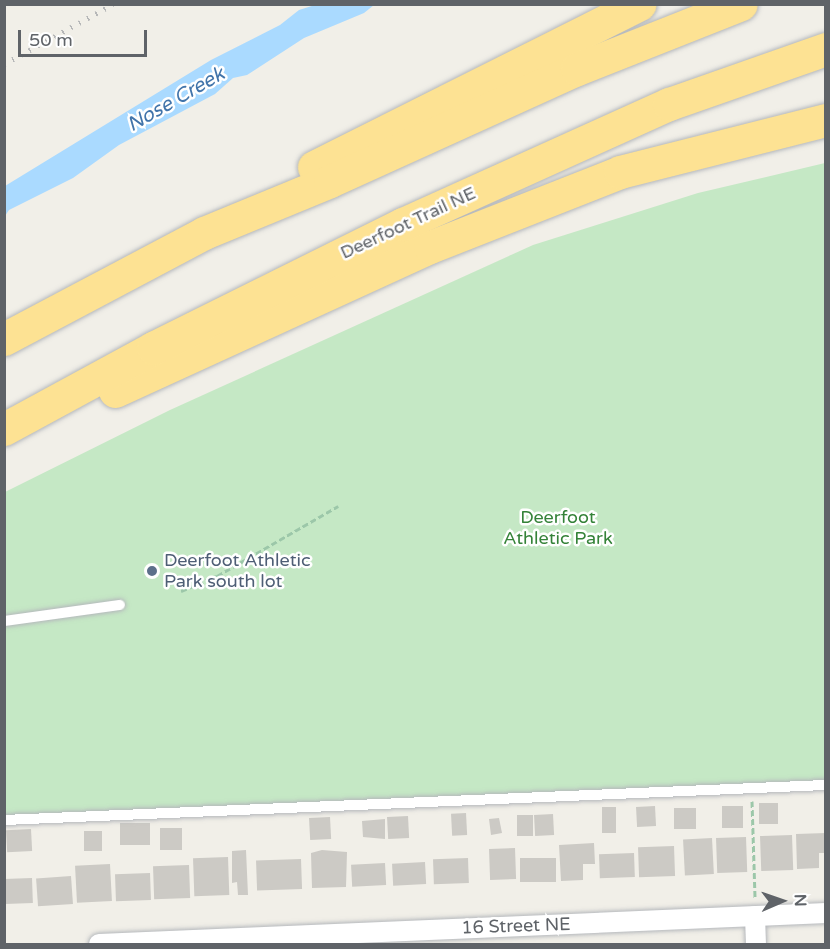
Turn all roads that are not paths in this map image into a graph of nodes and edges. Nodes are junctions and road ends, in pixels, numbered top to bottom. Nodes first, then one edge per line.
1 (640, 4) edge
2 (741, 4) edge
3 (825, 49) edge
4 (825, 120) edge
5 (204, 233) junction
6 (4, 339) edge
7 (4, 429) edge
8 (4, 434) edge
9 (120, 605) dead end
10 (4, 621) edge
11 (825, 785) edge
12 (4, 820) edge
13 (825, 913) edge
14 (755, 916) junction
15 (507, 935) edge
16 (99, 945) edge
17 (756, 945) edge

1 - 5 highway
2 - 5 highway
3 - 7 highway, Deerfoot Trail NE
4 - 8 highway
5 - 6 highway
9 - 10 lane
11 - 12 lane
13 - 14 street, 16 Street NE
14 - 15 street, 16 Street NE
14 - 17 street
15 - 16 street, 16 Street NE

